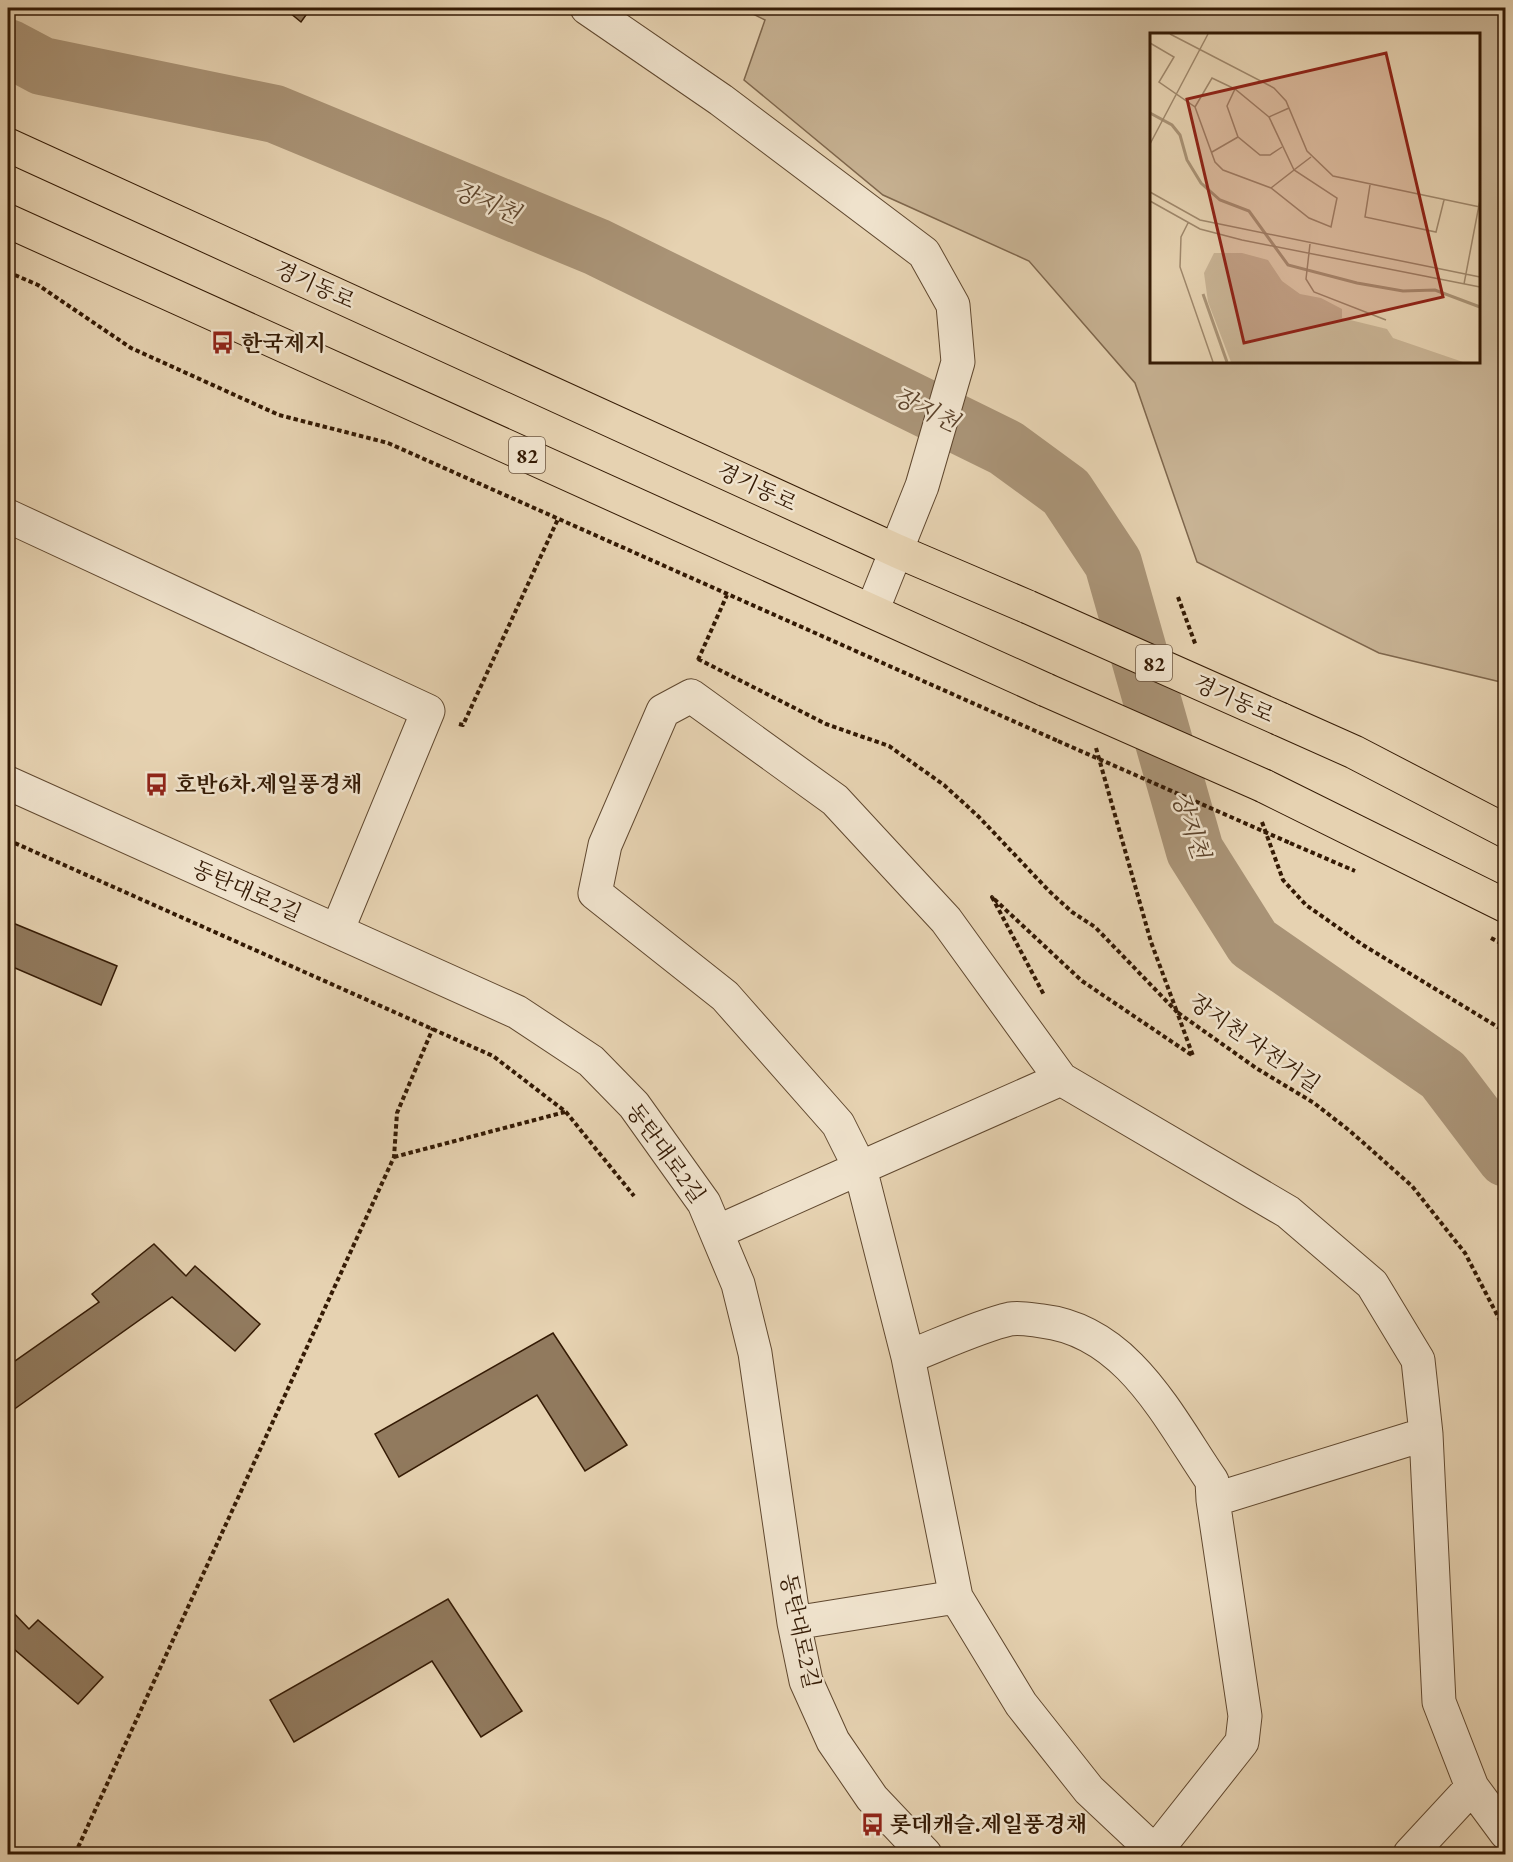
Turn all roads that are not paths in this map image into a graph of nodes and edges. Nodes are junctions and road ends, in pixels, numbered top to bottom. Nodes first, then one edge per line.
1 (587, 8) edge
2 (8, 146) edge
3 (8, 220) edge
4 (8, 516) edge
5 (897, 551) junction
6 (872, 611) junction
7 (8, 783) edge
8 (1506, 831) edge
9 (1506, 906) edge
10 (337, 931) junction
11 (1061, 1079) junction
12 (860, 1168) junction
13 (717, 1232) junction
14 (908, 1357) junction
15 (1426, 1434) junction
16 (1213, 1500) junction
17 (956, 1597) junction
18 (794, 1623) junction
19 (1472, 1786) junction
20 (1506, 1833) edge
21 (1156, 1853) edge
22 (925, 1854) edge
23 (1410, 1854) edge

1 - 5 street
2 - 5 main road, 경기동로 / 82
3 - 6 main road, 82
4 - 10 street
5 - 6 street
5 - 8 main road, 경기동로 / 82, bridge
6 - 9 main road, 82, bridge
7 - 10 street, 동탄대로2길
10 - 13 street, 동탄대로2길
11 - 12 street
11 - 12 street
11 - 15 street
12 - 13 street
12 - 14 street
13 - 18 street, 동탄대로2길
14 - 16 street
14 - 17 street
15 - 16 street
15 - 19 street
16 - 21 street
17 - 18 street
17 - 21 street
18 - 22 street, 동탄대로2길
19 - 20 street
19 - 23 street

